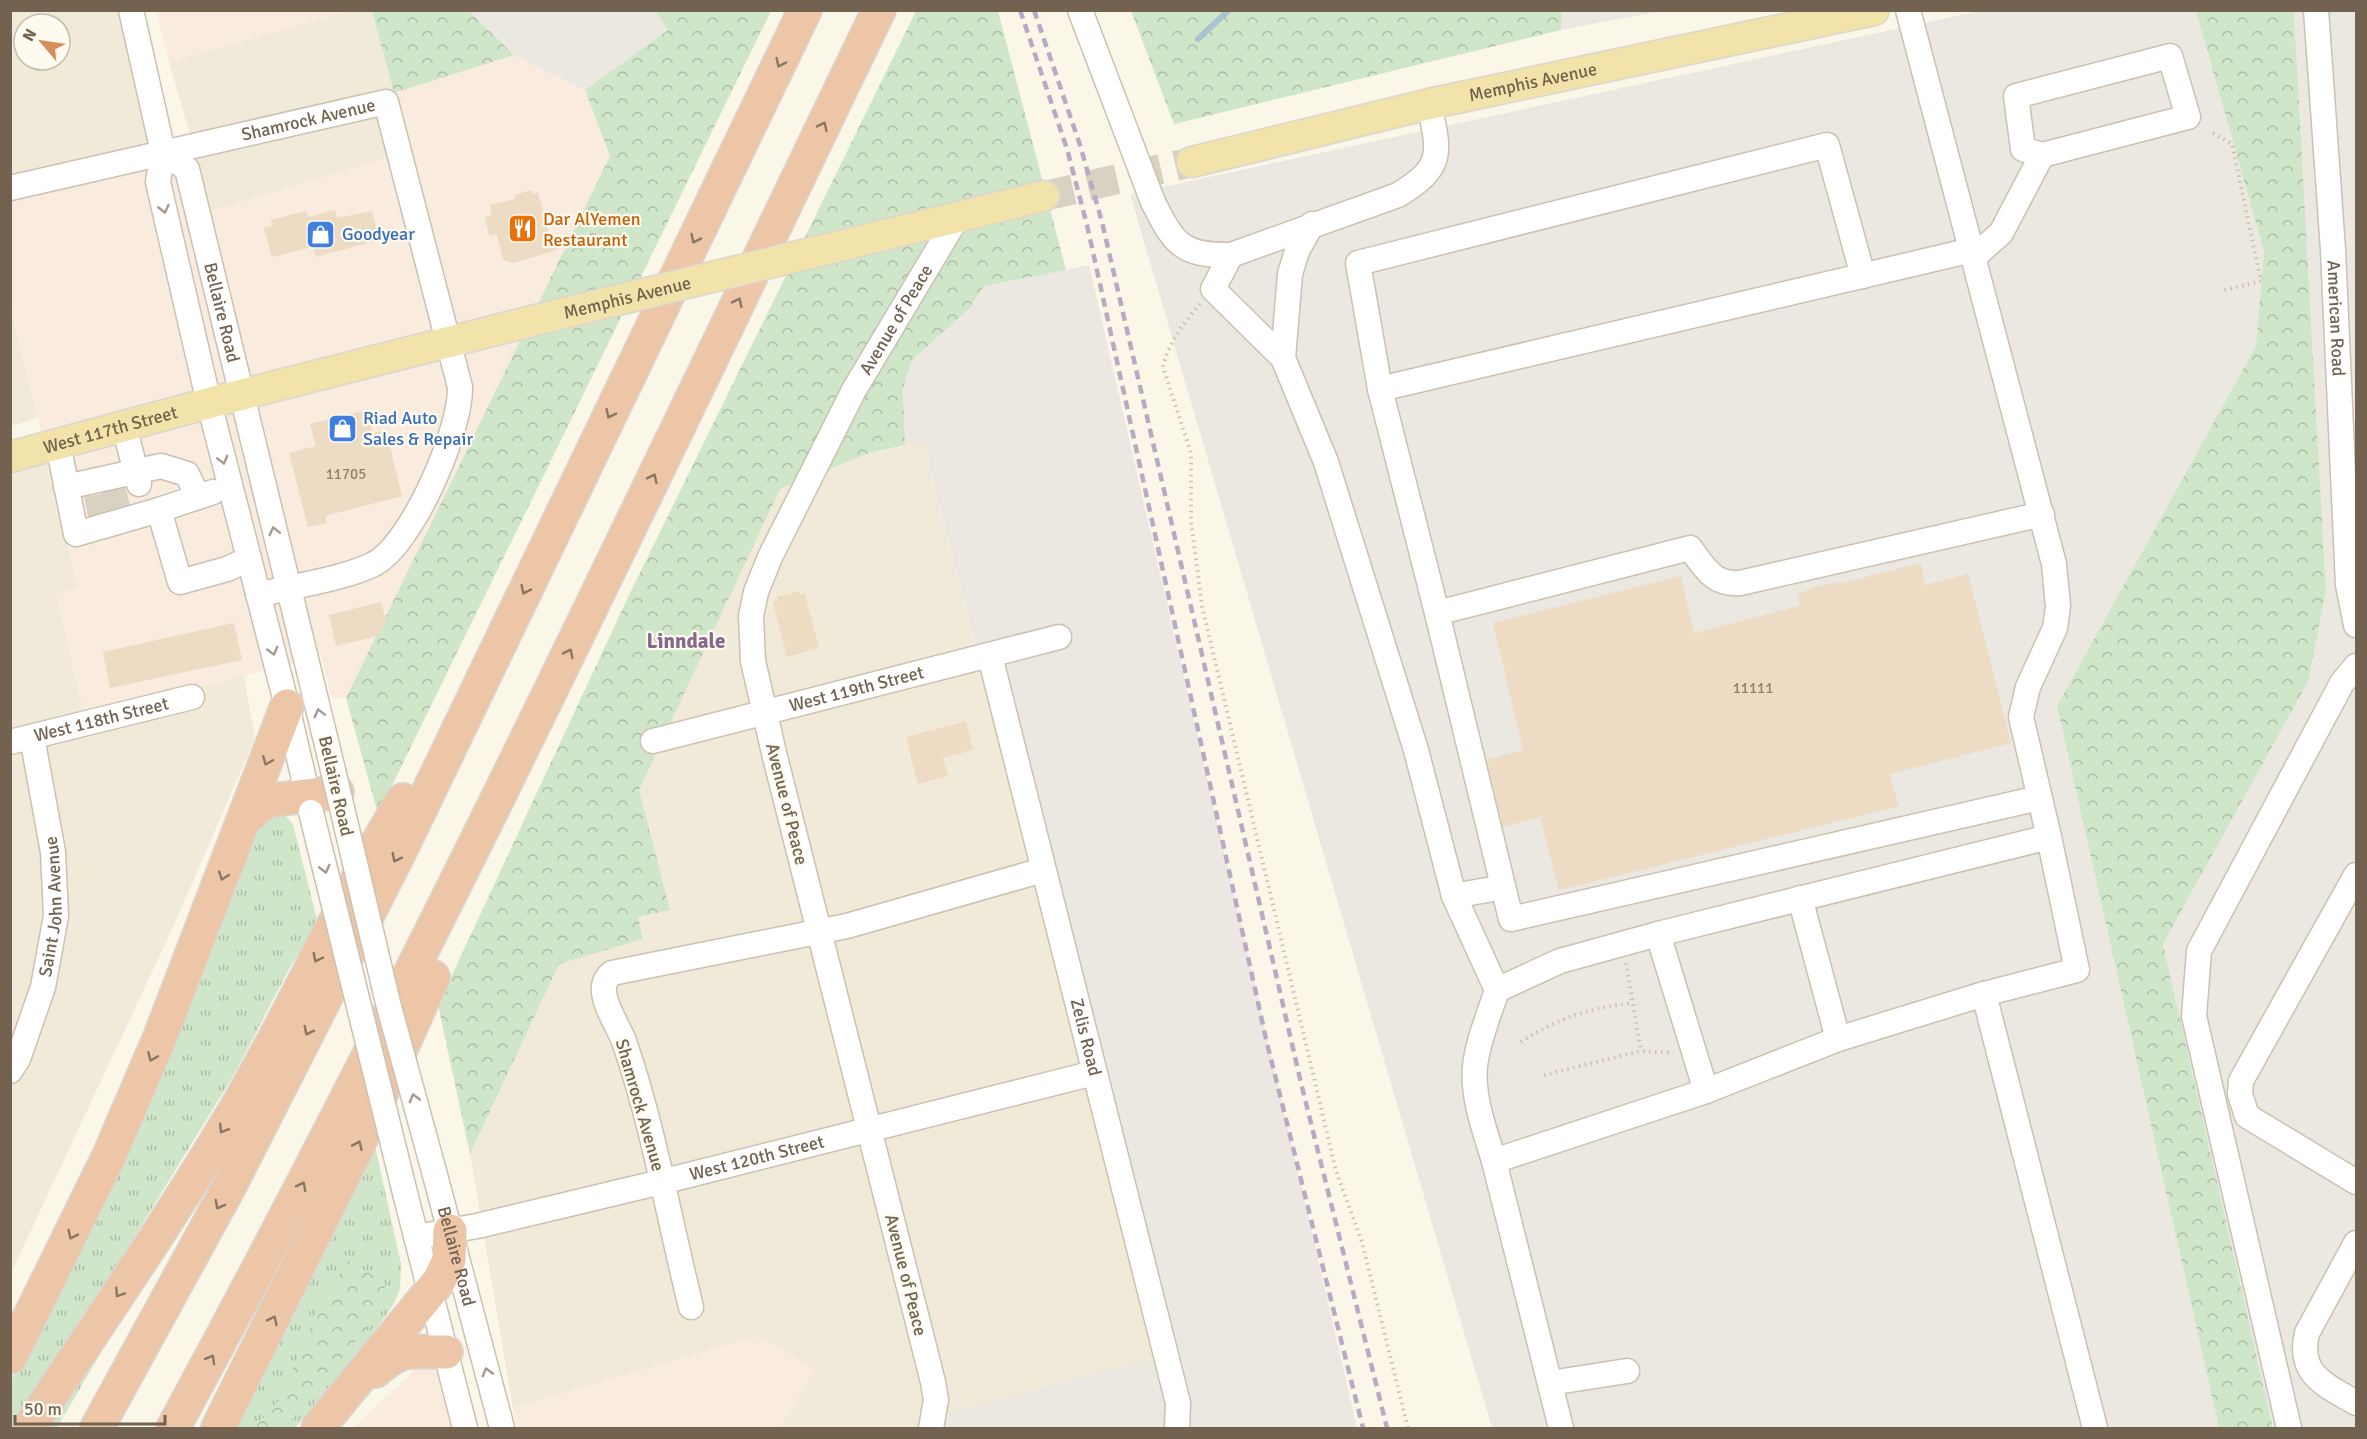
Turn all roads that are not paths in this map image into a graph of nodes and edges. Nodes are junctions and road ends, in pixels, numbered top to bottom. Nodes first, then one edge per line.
1 (131, 10) edge
2 (805, 10) edge
3 (879, 10) edge
4 (1080, 10) edge
5 (1874, 10) edge
6 (1908, 10) edge
7 (2316, 10) edge
8 (1429, 104) junction
9 (163, 152) junction
10 (2042, 155) junction
11 (1192, 162) tunnel mouth
12 (10, 188) edge
13 (1044, 196) tunnel mouth
14 (958, 216) junction
15 (1312, 224) junction
16 (1973, 253) junction
17 (1230, 255) junction
18 (1863, 276) junction
19 (448, 342) junction
20 (1283, 358) junction
21 (2347, 362) edge
22 (1380, 389) junction
23 (241, 395) junction
24 (209, 403) junction
25 (124, 426) junction
26 (58, 444) junction
27 (10, 457) edge
28 (66, 487) junction
29 (231, 487) junction
30 (145, 496) junction
31 (198, 497) junction
32 (107, 502) junction
33 (2042, 514) junction
34 (249, 559) junction
35 (288, 587) junction
36 (258, 595) junction
37 (1437, 613) junction
38 (2356, 626) edge
39 (1059, 637) dead end
40 (494, 653) junction
41 (990, 656) junction
42 (2356, 666) edge
43 (192, 697) dead end
44 (287, 706) junction
45 (543, 706) junction
46 (765, 712) junction
47 (21, 740) edge
48 (653, 741) dead end
49 (322, 793) junction
50 (2039, 798) junction
51 (243, 821) junction
52 (2049, 837) junction
53 (1043, 870) junction
54 (2356, 875) edge
55 (1503, 887) junction
56 (1454, 897) junction
57 (1800, 898) junction
58 (818, 933) junction
59 (1658, 934) junction
60 (1497, 990) junction
61 (1984, 994) junction
62 (1838, 1039) junction
63 (10, 1071) edge
64 (1094, 1073) junction
65 (1706, 1091) junction
66 (868, 1128) junction
67 (1494, 1161) junction
68 (662, 1182) junction
69 (2356, 1182) edge
70 (450, 1231) junction
71 (416, 1237) junction
72 (2356, 1243) edge
73 (431, 1293) junction
74 (691, 1307) dead end
75 (446, 1352) junction
76 (10, 1357) edge
77 (1627, 1371) dead end
78 (1550, 1383) junction
79 (340, 1402) junction
80 (2356, 1403) edge
81 (1178, 1423) edge
82 (29, 1428) edge
83 (97, 1428) edge
84 (173, 1428) edge
85 (218, 1428) edge
86 (318, 1428) edge
87 (465, 1428) edge
88 (502, 1428) edge
89 (931, 1428) edge
90 (1561, 1428) edge
91 (2095, 1428) edge
92 (2289, 1428) edge

1 - 9 street, Bellaire Road
2 -> 40 highway
45 -> 3 highway
4 - 17 street, bridge
5 - 8 main road, Memphis Avenue
6 - 16 street
7 - 21 street, American Road
8 - 11 main road, Memphis Avenue
8 - 15 street
9 - 12 street
9 - 19 street, Shamrock Avenue
9 - 23 street, Bellaire Road
9 -> 24 street, Bellaire Road
10 - 10 street
10 - 16 street
13 - 14 main road, Memphis Avenue
14 - 19 main road, Memphis Avenue, bridge
14 - 46 street, Avenue of Peace
15 - 17 street
15 - 20 street
16 - 18 street
16 - 33 street
17 - 20 street
18 - 22 street
18 - 22 street
19 - 23 main road, Memphis Avenue
19 - 35 street
20 - 56 street
21 - 38 street, American Road
22 - 37 street
23 - 24 main road, Memphis Avenue
35 -> 23 street, Bellaire Road
24 - 25 main road, West 117th Street
24 -> 29 street, Bellaire Road
25 - 26 main road, West 117th Street
25 - 30 street
26 - 27 main road, West 117th Street
26 - 28 street
28 - 32 street
28 - 32 street
29 - 31 street
29 - 34 street, Bellaire Road
30 - 31 street
30 - 31 street
30 - 32 street
30 - 32 street
30 - 34 street
33 - 37 street
33 - 50 street
34 - 36 street, Bellaire Road
35 - 36 street
49 -> 35 street, Bellaire Road
36 -> 44 street, Bellaire Road
37 - 55 street
39 - 41 street, West 119th Street
40 -> 82 highway
40 -> 83 highway
41 - 46 street, West 119th Street
41 - 53 street, Zelis Road
42 - 92 street
43 - 47 street, West 118th Street
44 - 49 street, Bellaire Road
44 -> 51 highway
84 -> 45 highway
85 -> 45 highway
46 - 48 street, West 119th Street
46 - 58 street, Avenue of Peace
47 - 63 street, Saint John Avenue
49 - 51 highway
70 -> 49 street, Bellaire Road, bridge
49 -> 71 street, Bellaire Road, bridge
50 - 52 street
50 - 55 street
51 -> 76 highway
52 - 57 street
52 - 61 street
53 - 58 street
53 - 64 street, Zelis Road
54 - 69 street
55 - 56 street
56 - 60 street
57 - 59 street
57 - 62 street
58 - 66 street, Avenue of Peace
58 - 68 street, Shamrock Avenue
59 - 60 street
59 - 65 street
60 - 67 street
61 - 62 street
61 - 91 street
62 - 65 street
64 - 66 street, West 120th Street
64 - 81 street, Zelis Road
65 - 67 street
66 - 68 street, West 120th Street
66 - 89 street, Avenue of Peace
67 - 78 street
68 - 70 street, West 120th Street
68 - 74 street, Shamrock Avenue
70 - 71 street, West 120th Street
70 - 73 highway
88 -> 70 street, Bellaire Road
71 - 73 street, Bellaire Road
72 - 80 street
73 - 75 street, Bellaire Road
73 - 79 highway
75 - 79 highway
75 - 87 street, Bellaire Road
77 - 78 street
78 - 90 street
79 - 86 highway

